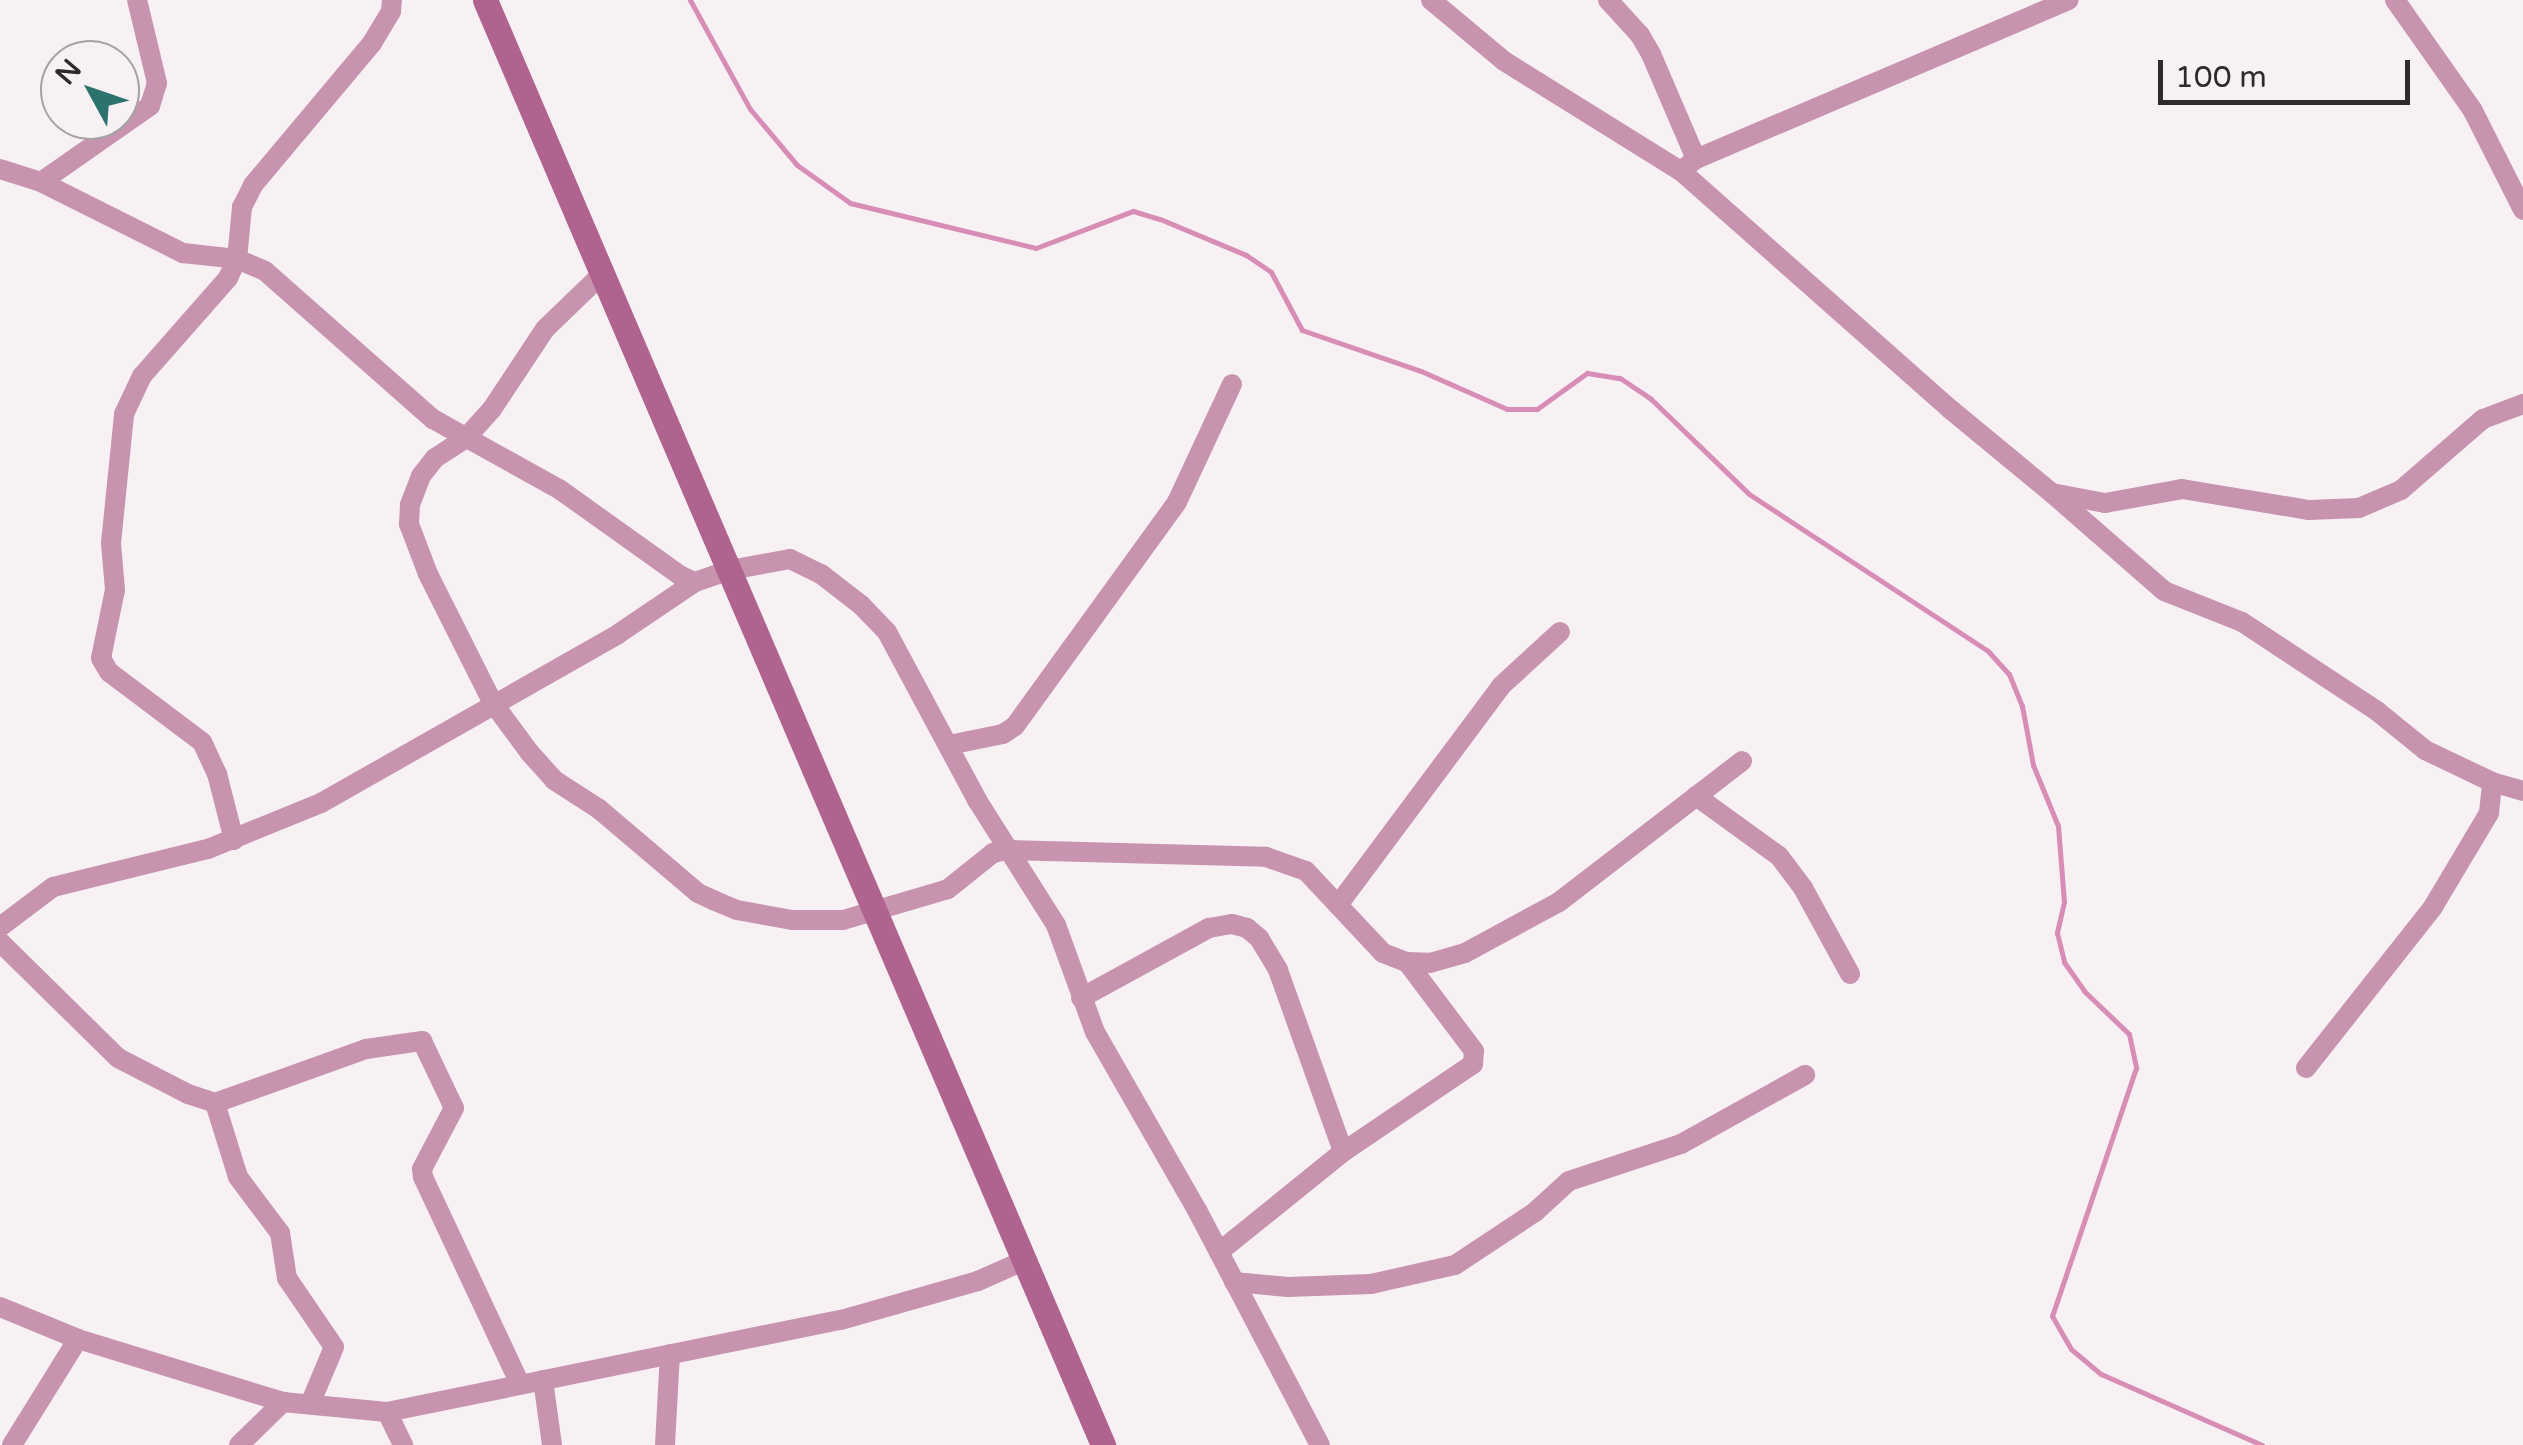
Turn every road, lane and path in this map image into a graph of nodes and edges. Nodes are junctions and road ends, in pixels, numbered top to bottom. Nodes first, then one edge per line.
1 (137, 0) edge
2 (392, 0) edge
3 (485, 0) edge
4 (1431, 0) edge
5 (1608, 0) edge
6 (2068, 0) edge
7 (2394, 0) edge
8 (1688, 165) junction
9 (0, 169) edge
10 (41, 182) junction
11 (2523, 210) edge
12 (237, 259) junction
13 (600, 276) junction
14 (1232, 384) dead end
15 (2523, 404) edge
16 (466, 438) junction
17 (2052, 493) junction
18 (730, 570) junction
19 (695, 582) junction
20 (1560, 632) dead end
21 (493, 703) junction
22 (949, 745) junction
23 (1742, 761) dead end
24 (2492, 782) junction
25 (2523, 791) edge
26 (1696, 796) junction
27 (234, 840) junction
28 (1007, 850) junction
29 (1338, 905) junction
30 (878, 911) junction
31 (0, 927) edge
32 (0, 942) edge
33 (1407, 962) junction
34 (1850, 974) dead end
35 (1081, 998) junction
36 (2306, 1068) dead end
37 (1804, 1075) dead end
38 (215, 1103) junction
39 (1342, 1152) junction
40 (1218, 1252) junction
41 (1023, 1260) junction
42 (1234, 1282) junction
43 (0, 1307) edge
44 (78, 1339) junction
45 (670, 1354) junction
46 (542, 1380) junction
47 (520, 1384) junction
48 (283, 1402) junction
49 (310, 1404) junction
50 (387, 1412) junction
51 (12, 1445) edge
52 (239, 1445) edge
53 (403, 1445) edge
54 (552, 1445) edge
55 (665, 1445) edge
56 (1104, 1445) edge
57 (1320, 1445) edge

1 - 10 street
2 - 12 street
3 - 13 main road
4 - 8 street
5 - 8 street
6 - 8 street
7 - 11 street
8 - 17 street
9 - 10 street
10 - 12 street
12 - 16 street
12 - 27 street
13 - 16 street
13 - 18 main road
14 - 22 street
15 - 17 street
16 - 19 street
16 - 21 street
17 - 24 street
18 - 19 street
18 - 22 street
18 - 30 main road
19 - 21 street
20 - 29 street
21 - 27 street
21 - 30 street
22 - 28 street
23 - 26 street
24 - 25 street
24 - 36 street
26 - 33 street
26 - 34 street
27 - 31 street
28 - 29 street
28 - 30 street
28 - 35 street
29 - 33 street
30 - 41 main road
32 - 38 street
33 - 39 street
35 - 39 street
35 - 40 street
37 - 42 street
38 - 47 street
38 - 49 street
39 - 40 street
40 - 42 street
41 - 45 street
41 - 56 main road
42 - 57 street
43 - 44 street
44 - 48 street
44 - 51 street
45 - 46 street
45 - 55 street
46 - 47 street
46 - 54 street
47 - 50 street
48 - 49 street
48 - 52 street
49 - 50 street
50 - 53 street

